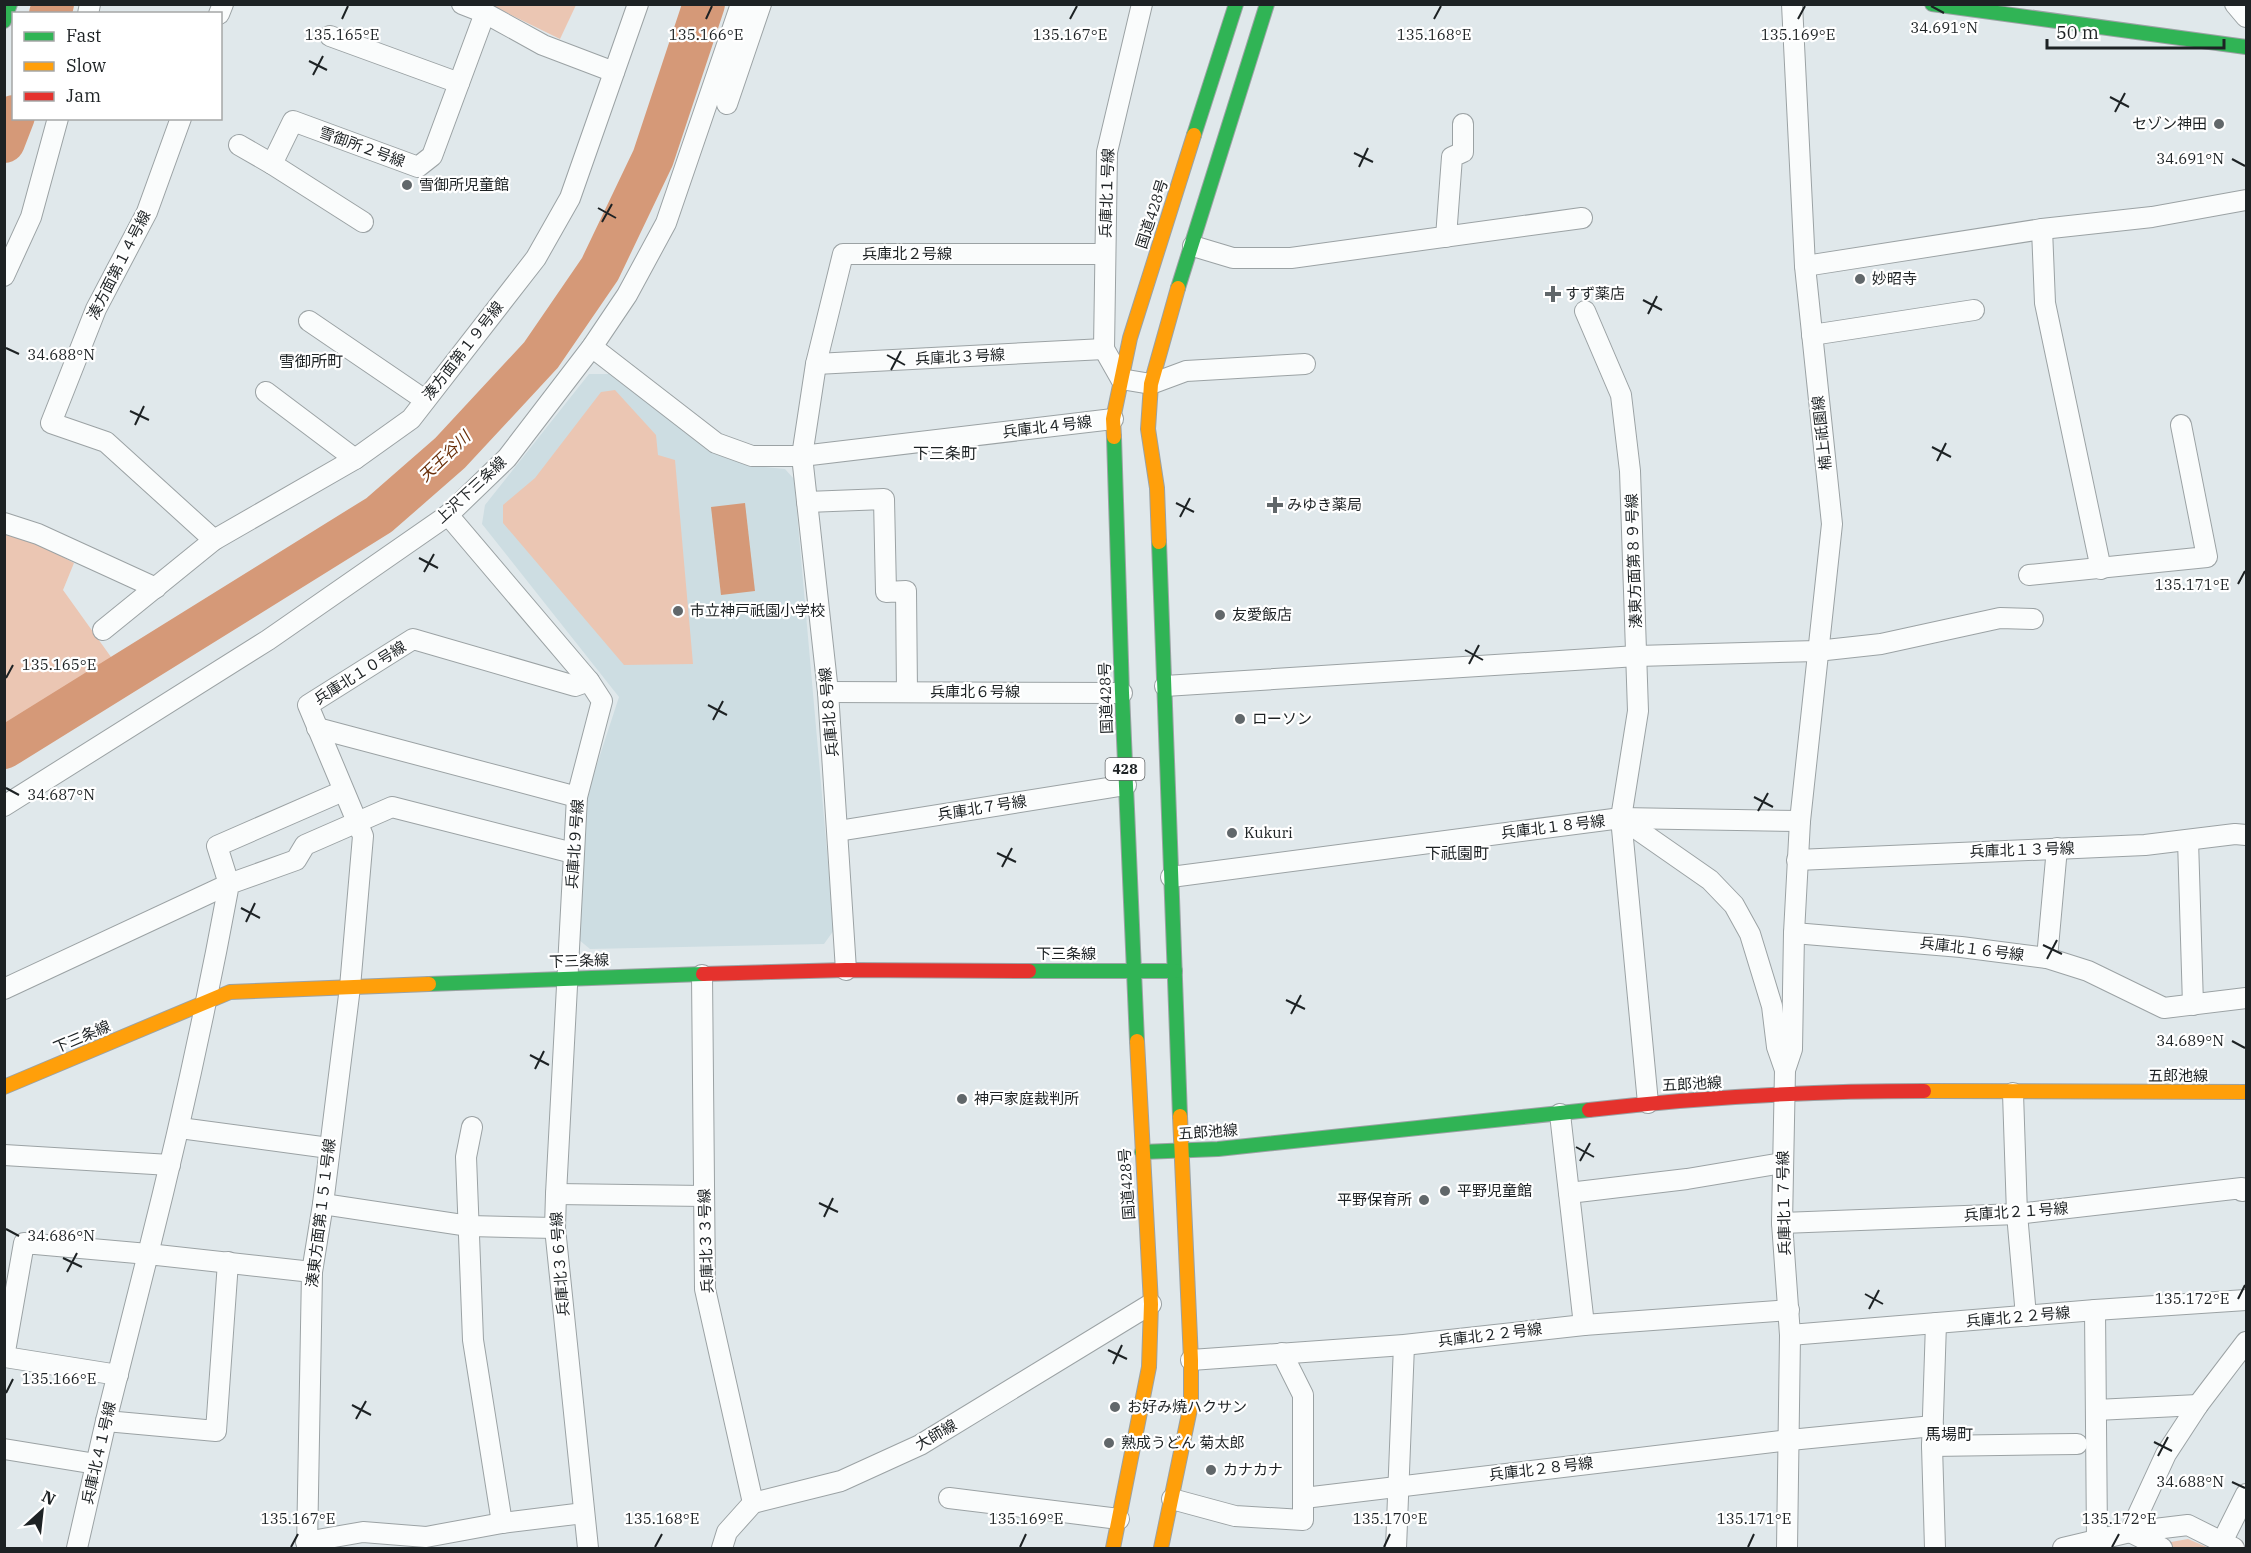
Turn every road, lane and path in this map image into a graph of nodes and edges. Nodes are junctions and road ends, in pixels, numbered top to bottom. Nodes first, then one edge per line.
1 (10, 4) edge
2 (462, 4) edge
3 (638, 4) edge
4 (741, 4) edge
5 (761, 4) edge
6 (1142, 4) edge
7 (1236, 4) edge
8 (1267, 4) edge
9 (1792, 4) edge
10 (1932, 4) edge
11 (2235, 4) edge
12 (485, 13) junction
13 (2247, 17) edge
14 (4, 21) edge
15 (330, 36) dead end
16 (2247, 47) edge
17 (614, 72) junction
18 (459, 83) junction
19 (727, 104) dead end
20 (57, 120) edge
21 (180, 120) edge
22 (1463, 124) dead end
23 (239, 145) dead end
24 (272, 164) junction
25 (2247, 200) edge
26 (1582, 218) dead end
27 (363, 222) dead end
28 (2042, 229) junction
29 (1446, 237) junction
30 (1193, 246) junction
31 (1105, 254) junction
32 (1805, 266) junction
33 (4, 276) edge
34 (1974, 310) dead end
35 (1586, 311) dead end
36 (309, 321) dead end
37 (1812, 335) junction
38 (592, 347) junction
39 (1104, 349) junction
40 (816, 364) junction
41 (1305, 364) dead end
42 (1121, 379) junction
43 (1151, 384) junction
44 (266, 392) dead end
45 (426, 400) junction
46 (1113, 419) junction
47 (2181, 426) dead end
48 (802, 456) junction
49 (355, 459) junction
50 (807, 502) junction
51 (448, 515) junction
52 (4, 523) edge
53 (214, 540) junction
54 (2101, 568) junction
55 (2029, 575) dead end
56 (156, 588) junction
57 (2033, 619) dead end
58 (103, 630) dead end
59 (1817, 651) junction
60 (1637, 657) junction
61 (589, 681) junction
62 (1165, 686) junction
63 (828, 692) junction
64 (908, 692) junction
65 (1122, 693) junction
66 (317, 728) junction
67 (1126, 784) junction
68 (343, 790) junction
69 (577, 797) junction
70 (4, 806) edge
71 (1622, 818) junction
72 (1800, 821) junction
73 (358, 822) junction
74 (838, 831) junction
75 (2247, 835) edge
76 (2188, 840) junction
77 (2057, 848) junction
78 (573, 853) junction
79 (1797, 860) junction
80 (1172, 877) junction
81 (229, 884) junction
82 (1794, 933) junction
83 (2046, 958) junction
84 (846, 970) junction
85 (1134, 971) junction
86 (1175, 971) junction
87 (702, 975) junction
88 (566, 978) junction
89 (350, 987) junction
90 (4, 989) edge
91 (2247, 998) edge
92 (207, 1003) junction
93 (2193, 1005) junction
94 (1785, 1070) junction
95 (4, 1087) edge
96 (2247, 1092) edge
97 (2013, 1093) junction
98 (1786, 1095) junction
99 (1648, 1103) junction
100 (1560, 1114) junction
101 (472, 1127) dead end
102 (180, 1128) junction
103 (329, 1148) junction
104 (1182, 1150) junction
105 (1142, 1152) junction
106 (4, 1155) edge
107 (1782, 1164) junction
108 (170, 1165) junction
109 (2247, 1190) edge
110 (1569, 1193) junction
111 (556, 1194) junction
112 (704, 1196) junction
113 (324, 1204) junction
114 (2017, 1214) junction
115 (1782, 1223) junction
116 (469, 1226) junction
117 (555, 1228) junction
118 (148, 1254) junction
119 (228, 1262) junction
120 (312, 1272) junction
121 (2247, 1300) edge
122 (1151, 1304) junction
123 (1789, 1310) junction
124 (2096, 1310) junction
125 (2026, 1316) junction
126 (1936, 1323) junction
127 (1584, 1324) junction
128 (1790, 1335) junction
129 (2247, 1342) edge
130 (1404, 1345) junction
131 (1282, 1353) junction
132 (5, 1357) edge
133 (1191, 1359) junction
134 (2240, 1362) edge
135 (118, 1375) junction
136 (2198, 1405) junction
137 (2096, 1410) junction
138 (106, 1421) junction
139 (1933, 1426) junction
140 (1790, 1440) junction
141 (2078, 1443) dead end
142 (1932, 1446) junction
143 (4, 1449) edge
144 (96, 1464) junction
145 (1398, 1485) junction
146 (2247, 1494) edge
147 (949, 1498) dead end
148 (1304, 1498) junction
149 (1172, 1499) junction
150 (753, 1503) junction
151 (584, 1513) junction
152 (1119, 1519) junction
153 (502, 1523) junction
154 (2130, 1532) junction
155 (2097, 1539) junction
156 (307, 1545) edge
157 (2228, 1545) edge
158 (77, 1548) edge
159 (588, 1548) edge
160 (722, 1548) edge
161 (1113, 1548) edge
162 (1161, 1548) edge
163 (1396, 1548) edge
164 (1787, 1548) edge
165 (1935, 1548) edge
166 (2063, 1548) edge
167 (2162, 1548) edge

1 - 14 main road
2 - 12 street
3 - 17 street, 湊方面第１９号線
4 - 38 street, 上沢下三条線
5 - 19 street
6 - 31 street, 兵庫北１号線
7 - 42 main road, 国道428号 / 428
8 - 30 main road
9 - 32 street, 楠上祇園線
10 - 16 main road
11 - 13 street
12 - 17 street
12 - 18 street, 雪御所２号線
15 - 18 street
17 - 45 street, 湊方面第１９号線
18 - 24 street, 雪御所２号線
20 - 33 street
21 - 53 street, 湊方面第１４号線
22 - 29 street
23 - 24 street
24 - 27 street
25 - 28 street
26 - 29 street
28 - 32 street
28 - 54 street
29 - 30 street
30 - 43 main road
31 - 39 street, 兵庫北１号線
31 - 40 street, 兵庫北２号線
32 - 37 street, 楠上祇園線
34 - 37 street
35 - 60 street, 湊東方面第８９号線
36 - 45 street
37 - 59 street, 楠上祇園線
38 - 48 street, 兵庫北４号線
38 - 51 street, 上沢下三条線
39 - 40 street, 兵庫北３号線
39 - 42 street
40 - 48 street, 兵庫北２号線
41 - 43 street
42 - 43 street
42 - 46 main road, 国道428号 / 428
43 - 62 main road
44 - 49 street
45 - 49 street, 湊方面第１９号線
46 - 48 street, 兵庫北４号線
46 - 65 main road, 国道428号 / 428
47 - 54 street
48 - 50 street, 兵庫北８号線
49 - 53 street, 湊方面第１９号線
50 - 63 street, 兵庫北８号線
50 - 64 street
51 - 61 street, 兵庫北９号線
51 - 70 street, 上沢下三条線
52 - 56 street
53 - 56 street, 湊方面第１９号線
54 - 55 street
56 - 58 street, 湊方面第１９号線
57 - 59 street
59 - 60 street
59 - 72 street, 楠上祇園線
60 - 62 street
60 - 71 street, 湊東方面第８９号線
61 - 66 street, 兵庫北１０号線
61 - 69 street, 兵庫北９号線
62 - 80 main road
63 - 64 street, 兵庫北６号線
63 - 74 street, 兵庫北８号線
64 - 65 street, 兵庫北６号線
65 - 67 main road, 国道428号 / 428
66 - 68 street, 兵庫北１０号線
66 - 69 street
67 - 74 street, 兵庫北７号線
67 - 85 main road, 国道428号 / 428
68 - 73 street, 兵庫北１０号線
68 - 81 street
69 - 78 street, 兵庫北９号線
71 - 72 street
71 - 80 street, 兵庫北１８号線
71 - 94 street, 兵庫北１８号線
71 - 99 street, 湊東方面第８９号線
72 - 79 street, 楠上祇園線
73 - 78 street
73 - 81 street
73 - 89 street, 兵庫北１０号線
74 - 84 street, 兵庫北８号線
75 - 76 street, 兵庫北１３号線
76 - 77 street, 兵庫北１３号線
76 - 93 street
77 - 79 street, 兵庫北１３号線
77 - 83 street
78 - 88 street, 兵庫北９号線
79 - 82 street, 兵庫北１７号線
80 - 86 main road
81 - 90 street
81 - 92 street, 兵庫北４１号線
82 - 83 street, 兵庫北１６号線
82 - 94 street, 兵庫北１７号線
83 - 93 street, 兵庫北１６号線
84 - 85 main road, 下三条線
84 - 87 main road, 下三条線
85 - 86 main road, 下三条線
85 - 105 main road, 国道428号 / 428
86 - 104 main road
87 - 88 main road, 下三条線
87 - 112 street, 兵庫北３３号線
88 - 89 main road, 下三条線
88 - 111 street, 兵庫北３６号線
89 - 92 main road, 下三条線
89 - 103 street, 湊東方面第１５１号線
91 - 93 street, 兵庫北１６号線
92 - 95 main road, 下三条線
92 - 102 street, 兵庫北４１号線
94 - 98 street, 兵庫北１７号線
96 - 97 main road, 五郎池線
97 - 98 main road, 五郎池線
97 - 114 street
98 - 99 main road, 五郎池線
98 - 107 street, 兵庫北１７号線
99 - 100 main road, 五郎池線
100 - 104 main road, 五郎池線
100 - 110 street
101 - 116 street
102 - 103 street
102 - 108 street, 兵庫北４１号線
103 - 113 street, 湊東方面第１５１号線
104 - 105 main road, 五郎池線
104 - 133 main road
105 - 122 main road, 国道428号 / 428
106 - 108 street
107 - 110 street
107 - 115 street, 兵庫北１７号線
108 - 118 street, 兵庫北４１号線
109 - 114 street, 兵庫北２１号線
110 - 127 street
111 - 112 street
111 - 117 street, 兵庫北３６号線
112 - 150 street, 兵庫北３３号線
113 - 116 street
113 - 120 street, 湊東方面第１５１号線
114 - 115 street, 兵庫北２１号線
114 - 125 street
115 - 123 street, 兵庫北１７号線
116 - 117 street
116 - 153 street
117 - 151 street, 兵庫北３６号線
118 - 119 street
118 - 132 street
118 - 135 street, 兵庫北４１号線
119 - 120 street
119 - 138 street
120 - 156 street, 湊東方面第１５１号線
121 - 124 street, 兵庫北２２号線
122 - 150 street, 大師線
122 - 152 main road, 国道428号 / 428
123 - 127 street, 兵庫北２２号線
123 - 128 street, 兵庫北１７号線
124 - 125 street, 兵庫北２２号線
124 - 137 street
125 - 126 street, 兵庫北２２号線
126 - 128 street, 兵庫北２２号線
126 - 139 street
127 - 130 street, 兵庫北２２号線
128 - 140 street, 兵庫北１７号線
129 - 134 street
130 - 131 street, 兵庫北２２号線
130 - 145 street
131 - 133 street, 兵庫北２２号線
131 - 148 street
132 - 135 street
133 - 149 main road
134 - 136 street
135 - 138 street, 兵庫北４１号線
136 - 137 street
136 - 154 street
137 - 155 street
138 - 144 street, 兵庫北４１号線
139 - 140 street, 兵庫北２８号線
139 - 142 street
140 - 145 street, 兵庫北２８号線
140 - 164 street, 兵庫北１７号線
141 - 142 street
142 - 165 street
143 - 144 street
144 - 158 street, 兵庫北４１号線
145 - 148 street, 兵庫北２８号線
145 - 163 street
146 - 157 street
147 - 152 street
148 - 149 street
149 - 162 main road
150 - 160 street
151 - 153 street
151 - 159 street, 兵庫北３６号線
152 - 161 main road, 国道428号 / 428
153 - 156 street
154 - 155 street
154 - 157 street
154 - 167 street
155 - 166 street

